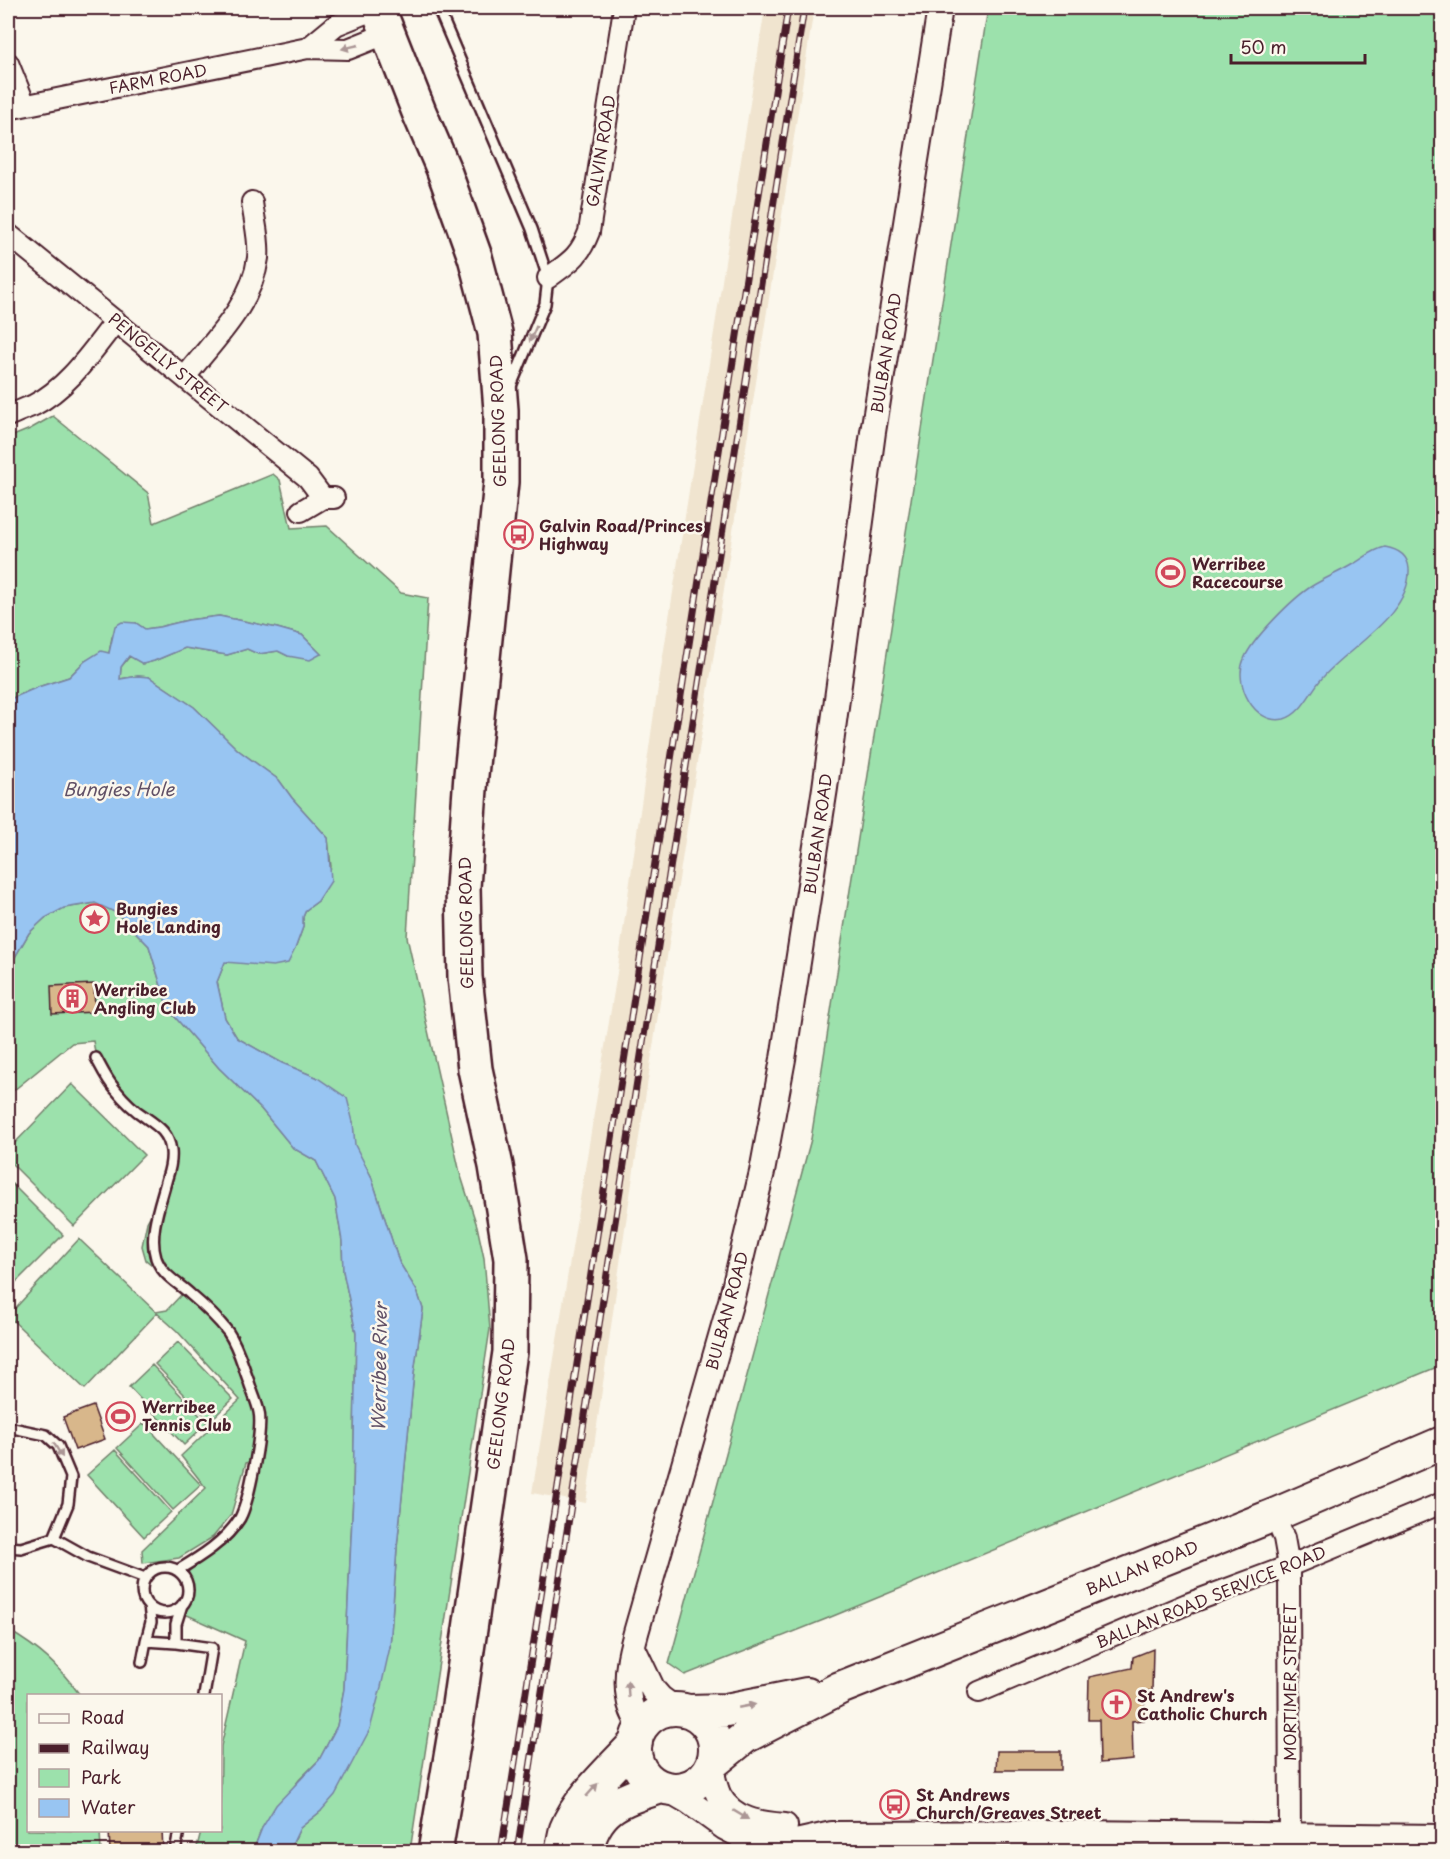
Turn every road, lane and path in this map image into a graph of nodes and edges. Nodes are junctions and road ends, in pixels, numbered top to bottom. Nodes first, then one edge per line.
1 (438, 8) edge
2 (624, 8) edge
3 (940, 8) edge
4 (382, 16) edge
5 (308, 48) junction
6 (8, 63) edge
7 (16, 107) edge
8 (252, 202) dead end
9 (8, 234) edge
10 (548, 278) junction
11 (116, 321) junction
12 (185, 377) junction
13 (501, 410) junction
14 (8, 416) edge
15 (302, 511) dead end
16 (96, 1058) dead end
17 (8, 1427) edge
18 (1443, 1443) edge
19 (1443, 1503) edge
20 (1274, 1515) junction
21 (54, 1538) junction
22 (8, 1547) edge
23 (1289, 1566) junction
24 (178, 1570) junction
25 (145, 1578) junction
26 (182, 1605) junction
27 (148, 1606) junction
28 (146, 1641) junction
29 (176, 1643) junction
30 (633, 1648) junction
31 (142, 1662) dead end
32 (840, 1688) junction
33 (979, 1692) dead end
34 (204, 1694) edge
35 (682, 1710) junction
36 (638, 1735) junction
37 (712, 1765) junction
38 (665, 1789) junction
39 (179, 1832) edge
40 (832, 1834) junction
41 (1443, 1837) edge
42 (911, 1843) edge
43 (937, 1843) edge
44 (1290, 1844) edge
45 (175, 1851) edge
46 (435, 1851) edge
47 (561, 1851) edge
48 (586, 1851) edge

1 - 10 lane
2 - 10 street, GALVIN ROAD
3 - 30 street, BULBAN ROAD
4 - 5 street, FARM ROAD
4 -> 5 street, FARM ROAD
4 - 13 highway, GEELONG ROAD
5 - 7 street, FARM ROAD
6 - 7 street
8 - 12 street
9 - 11 street, PENGELLY STREET
10 -> 13 lane
11 - 12 street, PENGELLY STREET
11 - 14 street
12 - 15 street, PENGELLY STREET
13 - 46 highway, GEELONG ROAD
16 - 24 lane
17 -> 21 lane
18 - 20 main road, BALLAN ROAD
19 - 23 street, BALLAN ROAD SERVICE ROAD
20 - 23 street, MORTIMER STREET
20 - 32 main road, BALLAN ROAD
21 - 22 lane
21 - 25 lane
23 - 33 street, BALLAN ROAD SERVICE ROAD
23 - 44 street, MORTIMER STREET
24 - 25 lane
24 - 26 lane
25 - 27 lane
26 - 27 lane
26 - 29 lane
27 - 28 lane
28 - 29 lane
28 - 31 lane
29 - 34 lane
30 - 35 street
36 -> 30 street, BULBAN ROAD
35 -> 32 main road, BALLAN ROAD
32 - 37 main road, BALLAN ROAD
35 - 36 main road
35 - 37 main road
36 - 38 main road
47 -> 36 main road
37 - 38 main road
37 -> 40 street
38 - 40 street
38 - 48 main road
39 - 45 lane
40 - 42 street
41 - 44 street
42 - 43 street
43 - 44 street

